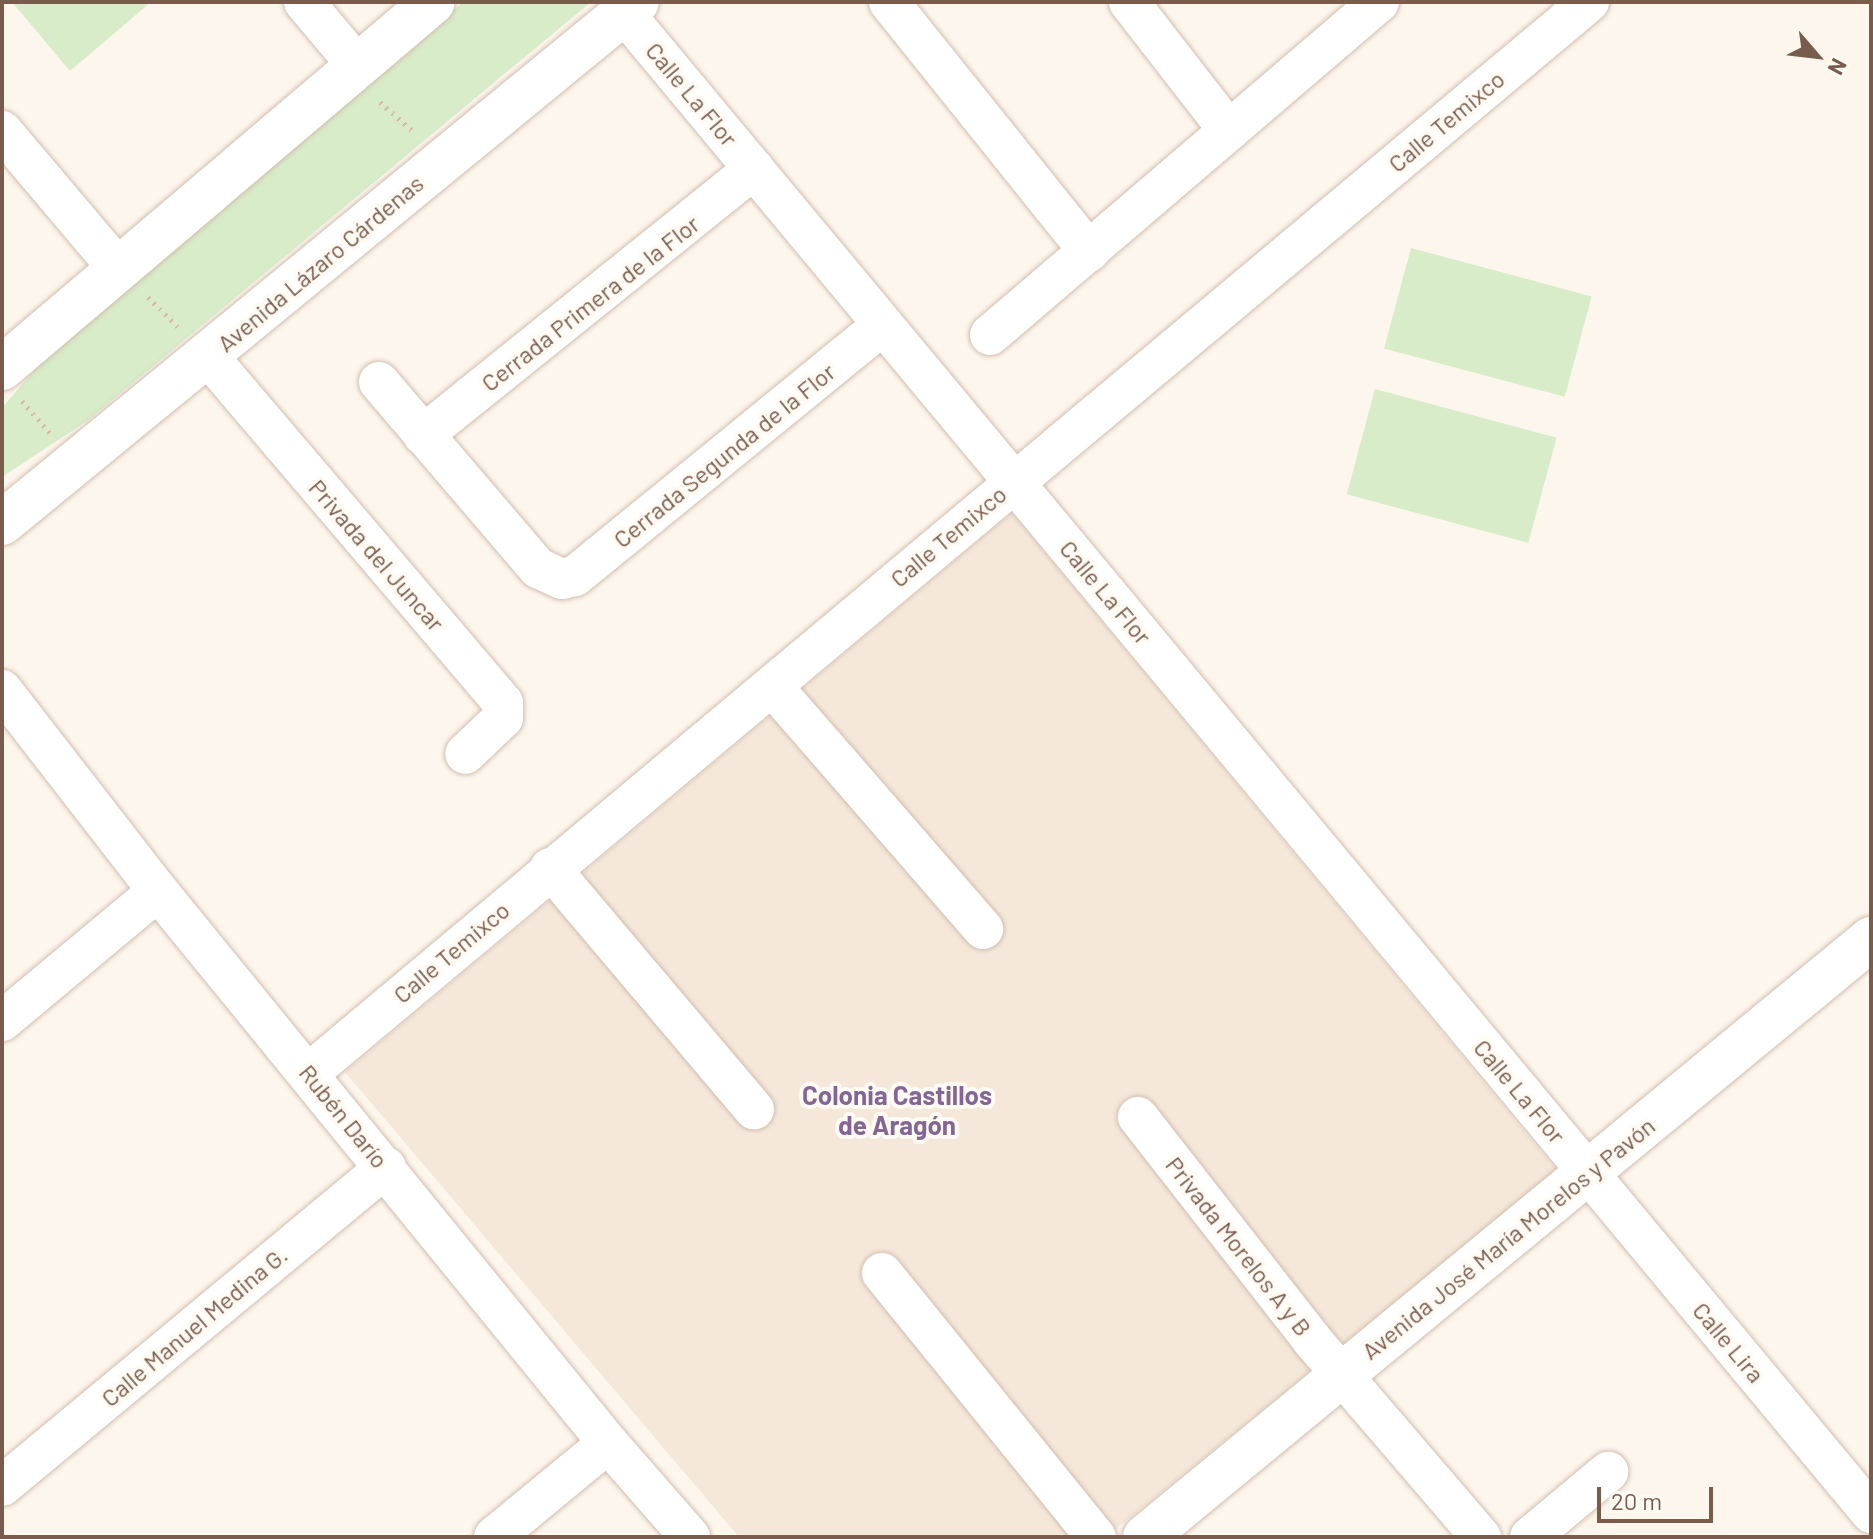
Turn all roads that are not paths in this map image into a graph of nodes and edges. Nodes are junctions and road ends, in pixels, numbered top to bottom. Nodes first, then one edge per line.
1 (304, 2) edge
2 (433, 2) edge
3 (889, 2) edge
4 (1129, 2) edge
5 (1379, 2) edge
6 (1589, 2) edge
7 (630, 7) edge
8 (352, 69) junction
9 (2, 131) edge
10 (1229, 131) junction
11 (754, 169) junction
12 (1089, 252) junction
13 (116, 266) junction
14 (883, 325) junction
15 (990, 335) dead end
16 (207, 355) junction
17 (7, 379) edge
18 (379, 382) dead end
19 (423, 435) junction
20 (1013, 481) junction
21 (2, 523) edge
22 (772, 686) junction
23 (2, 690) edge
24 (465, 754) dead end
25 (550, 868) junction
26 (158, 891) junction
27 (983, 929) dead end
28 (1871, 939) edge
29 (2, 1021) edge
30 (309, 1073) junction
31 (754, 1109) dead end
32 (1138, 1117) dead end
33 (386, 1167) junction
34 (1588, 1172) junction
35 (882, 1273) dead end
36 (1342, 1374) junction
37 (608, 1443) junction
38 (1608, 1472) dead end
39 (2, 1486) edge
40 (1871, 1513) edge
41 (494, 1537) edge
42 (690, 1537) edge
43 (1096, 1537) edge
44 (1145, 1537) edge
45 (1481, 1537) edge
46 (1530, 1537) edge

1 - 8 street
2 - 8 street
3 - 12 street
4 - 10 street
5 - 10 street
6 - 20 street, Calle Temixco
7 - 11 street, Calle La Flor
7 - 16 street, Avenida Lázaro Cárdenas
8 - 13 street
9 - 13 street
10 - 12 street
11 - 14 street, Calle La Flor
11 - 19 street, Cerrada Primera de la Flor
12 - 15 street
13 - 17 street
14 - 19 street, Cerrada Segunda de la Flor
14 - 20 street, Calle La Flor
16 - 21 street, Avenida Lázaro Cárdenas
16 - 24 street, Privada del Juncar
18 - 19 street
20 - 22 street, Calle Temixco
20 - 34 street, Calle La Flor
22 - 25 street, Calle Temixco
22 - 27 street
23 - 26 street, Rubén Darío
25 - 30 street, Calle Temixco
25 - 31 street
26 - 29 street
26 - 30 street, Rubén Darío
28 - 34 street, Avenida José María Morelos y Pavón
30 - 33 street, Rubén Darío
32 - 36 street, Privada Morelos A y B
33 - 37 street, Rubén Darío
33 - 39 street, Calle Manuel Medina G.
34 - 36 street, Avenida José María Morelos y Pavón
34 - 40 street, Calle Lira
35 - 43 street
36 - 44 street, Avenida José María Morelos y Pavón
36 - 45 street, Privada Morelos A y B
37 - 41 street
37 - 42 street, Rubén Darío
38 - 46 street

